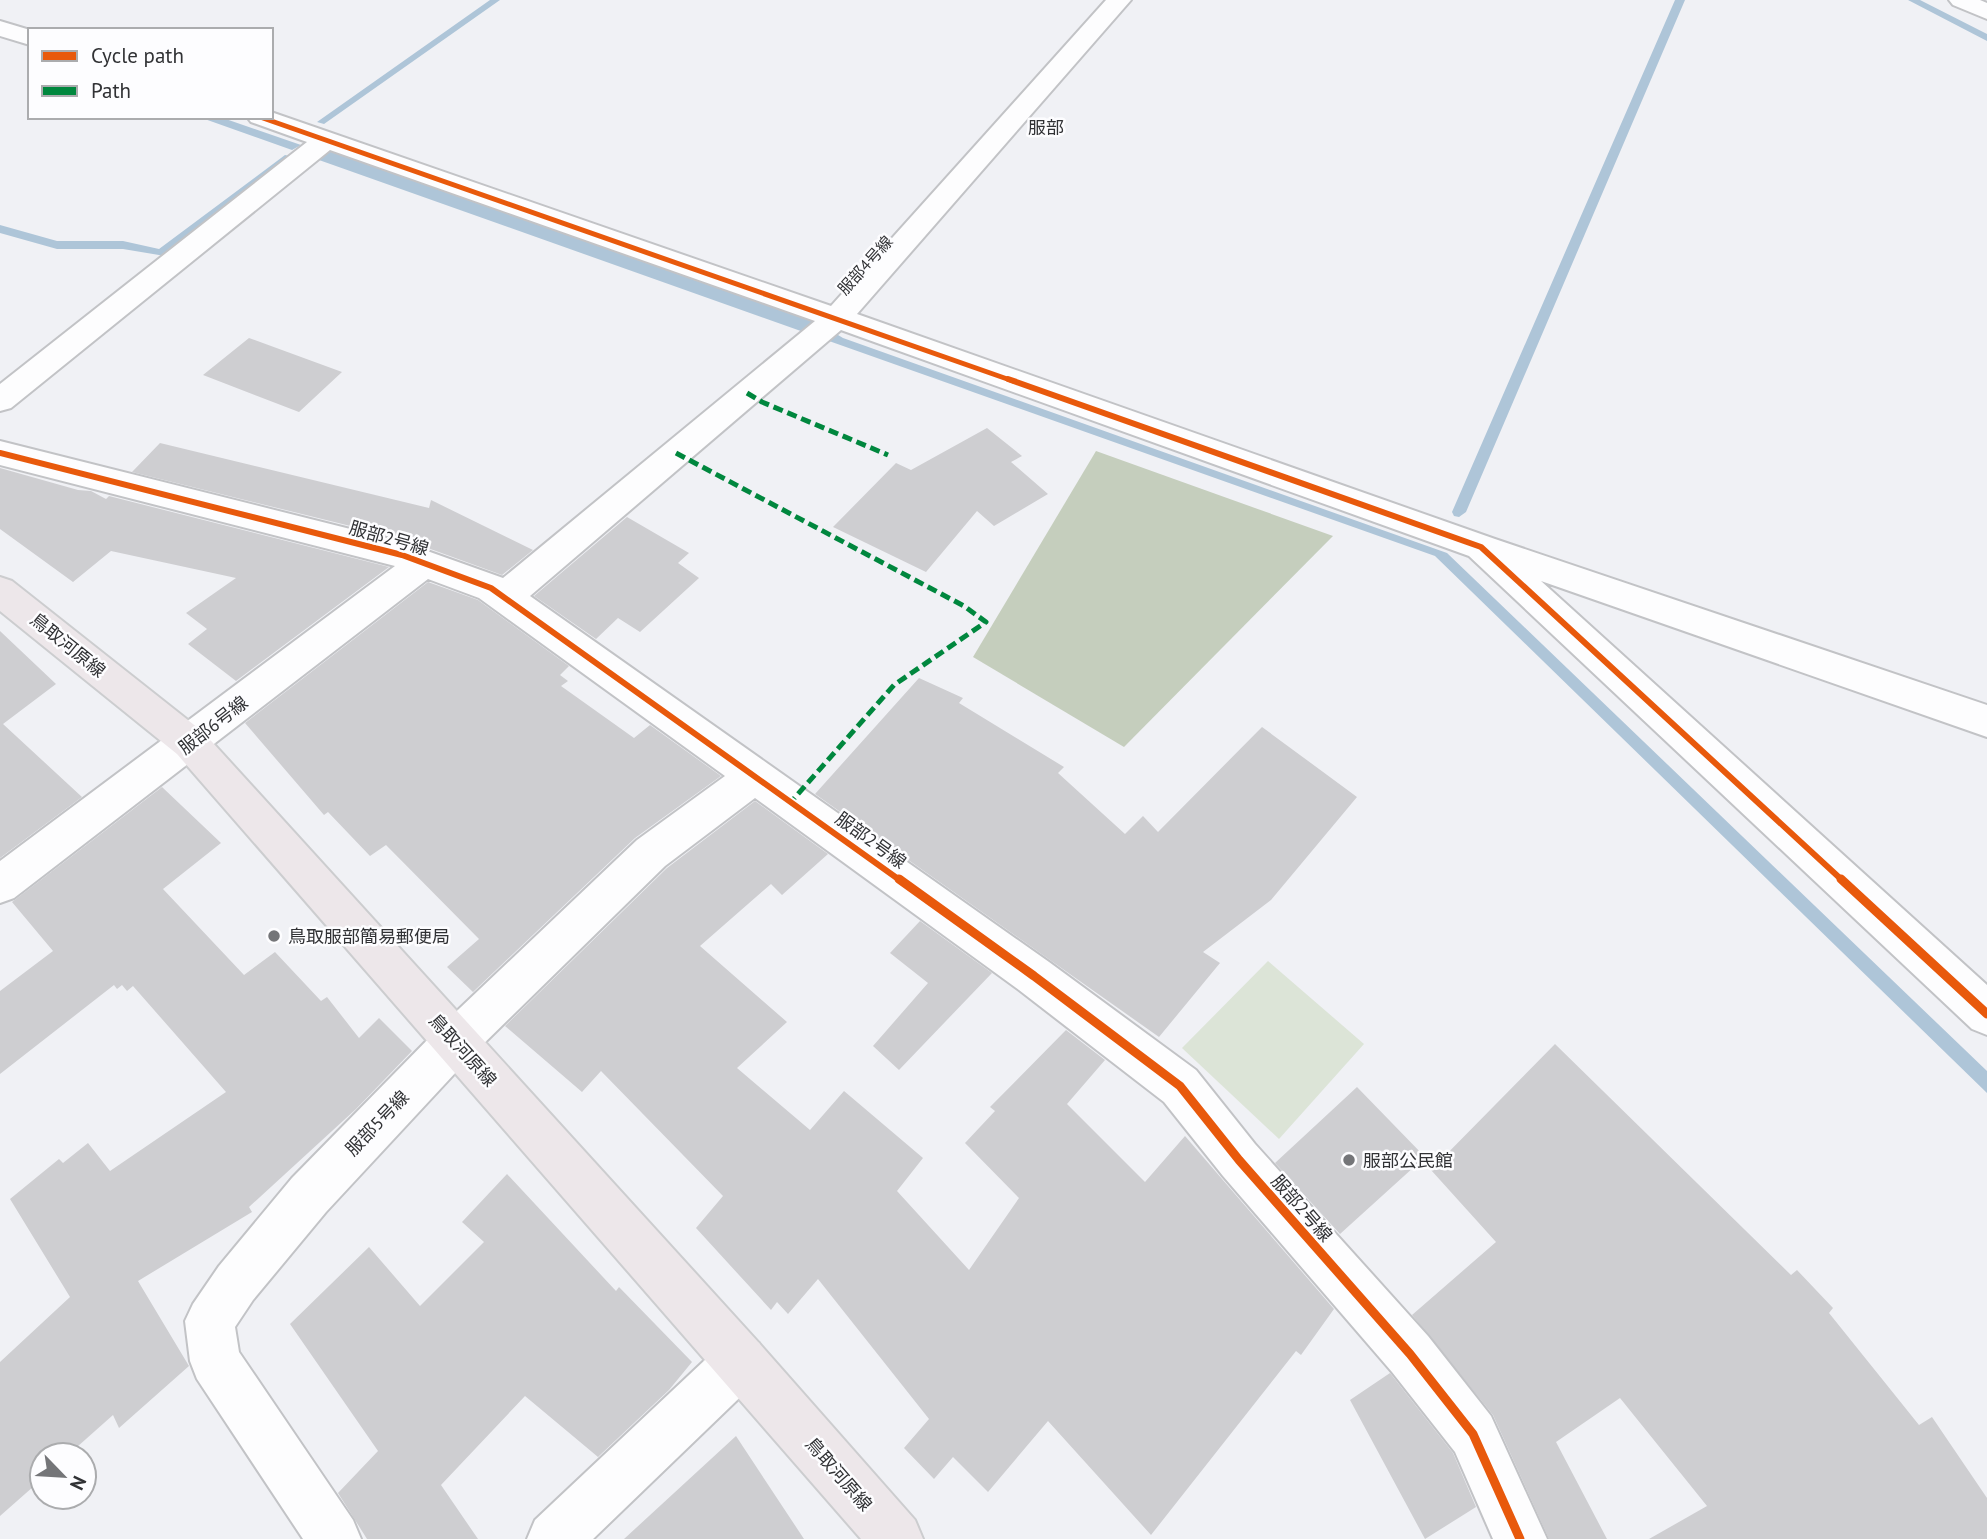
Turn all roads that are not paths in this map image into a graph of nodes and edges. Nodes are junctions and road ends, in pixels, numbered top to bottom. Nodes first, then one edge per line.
1 (1119, 0) edge
2 (1961, 0) edge
3 (1987, 12) edge
4 (0, 28) edge
5 (28, 37) edge
6 (266, 119) edge
7 (326, 140) junction
8 (837, 318) junction
9 (0, 400) edge
10 (0, 453) edge
11 (1481, 547) junction
12 (424, 564) junction
13 (0, 591) edge
14 (505, 597) junction
15 (1987, 721) edge
16 (190, 743) junction
17 (756, 776) junction
18 (0, 885) edge
19 (1987, 1014) edge
20 (455, 1042) junction
21 (741, 1361) junction
22 (334, 1539) edge
23 (554, 1539) edge
24 (897, 1539) edge
25 (1520, 1539) edge

1 - 8 street, 服部4号線
2 - 3 street
4 - 5 street
6 - 7 street
7 - 8 street
7 - 9 street
8 - 11 street
8 - 14 street, 服部4号線
10 - 12 street, 服部2号線
11 - 15 street
11 - 19 street
12 - 14 street, 服部2号線
12 - 16 street, 服部6号線
13 - 16 main road, 鳥取河原線
14 - 17 street, 服部2号線
16 - 18 street, 服部6号線
16 - 20 main road, 鳥取河原線
17 - 20 street, 服部5号線
17 - 25 street, 服部2号線
20 - 21 main road, 鳥取河原線
20 - 22 street, 服部5号線
21 - 23 street
21 - 24 main road, 鳥取河原線

